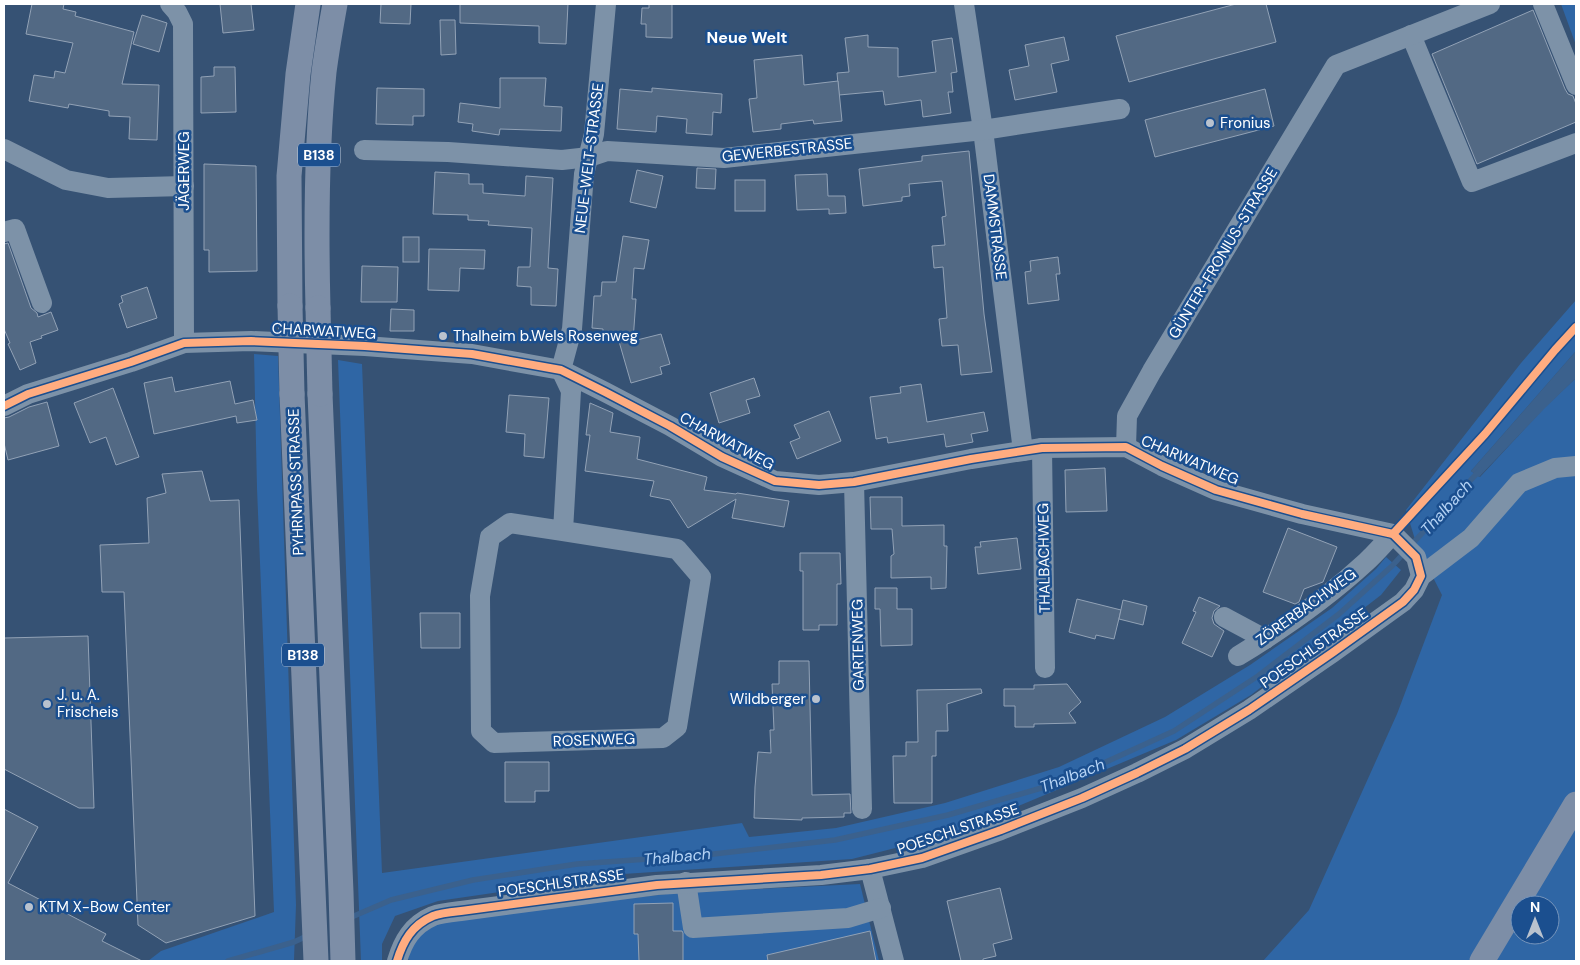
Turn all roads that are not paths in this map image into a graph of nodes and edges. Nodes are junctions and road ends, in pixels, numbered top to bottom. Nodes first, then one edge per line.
1 (169, 4) edge
2 (308, 4) edge
3 (334, 4) edge
4 (606, 4) edge
5 (964, 4) edge
6 (1490, 4) edge
7 (1543, 4) edge
8 (1411, 35) junction
9 (1576, 85) edge
10 (1120, 109) dead end
11 (983, 130) junction
12 (1576, 143) edge
13 (4, 150) edge
14 (364, 150) dead end
15 (589, 156) junction
16 (184, 186) junction
17 (10, 231) edge
18 (42, 303) dead end
19 (184, 343) junction
20 (560, 370) junction
21 (4, 406) edge
22 (1126, 447) junction
23 (1033, 449) junction
24 (1576, 466) edge
25 (854, 482) junction
26 (563, 531) junction
27 (1397, 537) junction
28 (1421, 576) junction
29 (1224, 617) dead end
30 (1265, 639) junction
31 (1238, 656) dead end
32 (1045, 668) dead end
33 (1576, 804) edge
34 (862, 808) dead end
35 (870, 869) junction
36 (686, 882) junction
37 (881, 908) junction
38 (343, 959) edge
39 (316, 961) edge
40 (397, 961) edge
41 (894, 961) edge
42 (1482, 961) edge

1 - 16 street, JÄGERWEG
2 - 39 main road, PYHRNPASS STRASSE / B138, bridge
3 - 38 main road, PYHRNPASS STRASSE / B138, bridge
4 - 15 street, NEUE-WELT-STRASSE
5 - 11 street, DAMMSTRASSE
6 - 8 street
7 - 9 street
8 - 12 street
8 - 22 street, GÜNTER-FRONIUS-STRASSE
10 - 11 street, GEWERBESTRASSE
11 - 15 street, GEWERBESTRASSE
11 - 23 street, DAMMSTRASSE
13 - 16 street
14 - 15 street, GEWERBESTRASSE
15 - 20 street, NEUE-WELT-STRASSE
16 - 19 street, JÄGERWEG
17 - 18 street
19 - 20 street, CHARWATWEG
19 - 21 street, CHARWATWEG
20 - 25 street, CHARWATWEG
20 - 26 street
22 - 23 street, CHARWATWEG
22 - 27 street, CHARWATWEG
23 - 25 street, CHARWATWEG
23 - 32 street, THALBACHWEG
24 - 28 street
25 - 34 street, GARTENWEG
26 - 26 street, ROSENWEG
27 - 28 street
27 - 30 street, ZÖRERBACHWEG
28 - 35 street, POESCHLSTRASSE
29 - 30 street
30 - 31 street, ZÖRERBACHWEG
33 - 42 main road
35 - 36 street, POESCHLSTRASSE
35 - 37 street
36 - 37 street
36 - 40 street, POESCHLSTRASSE
37 - 41 street

